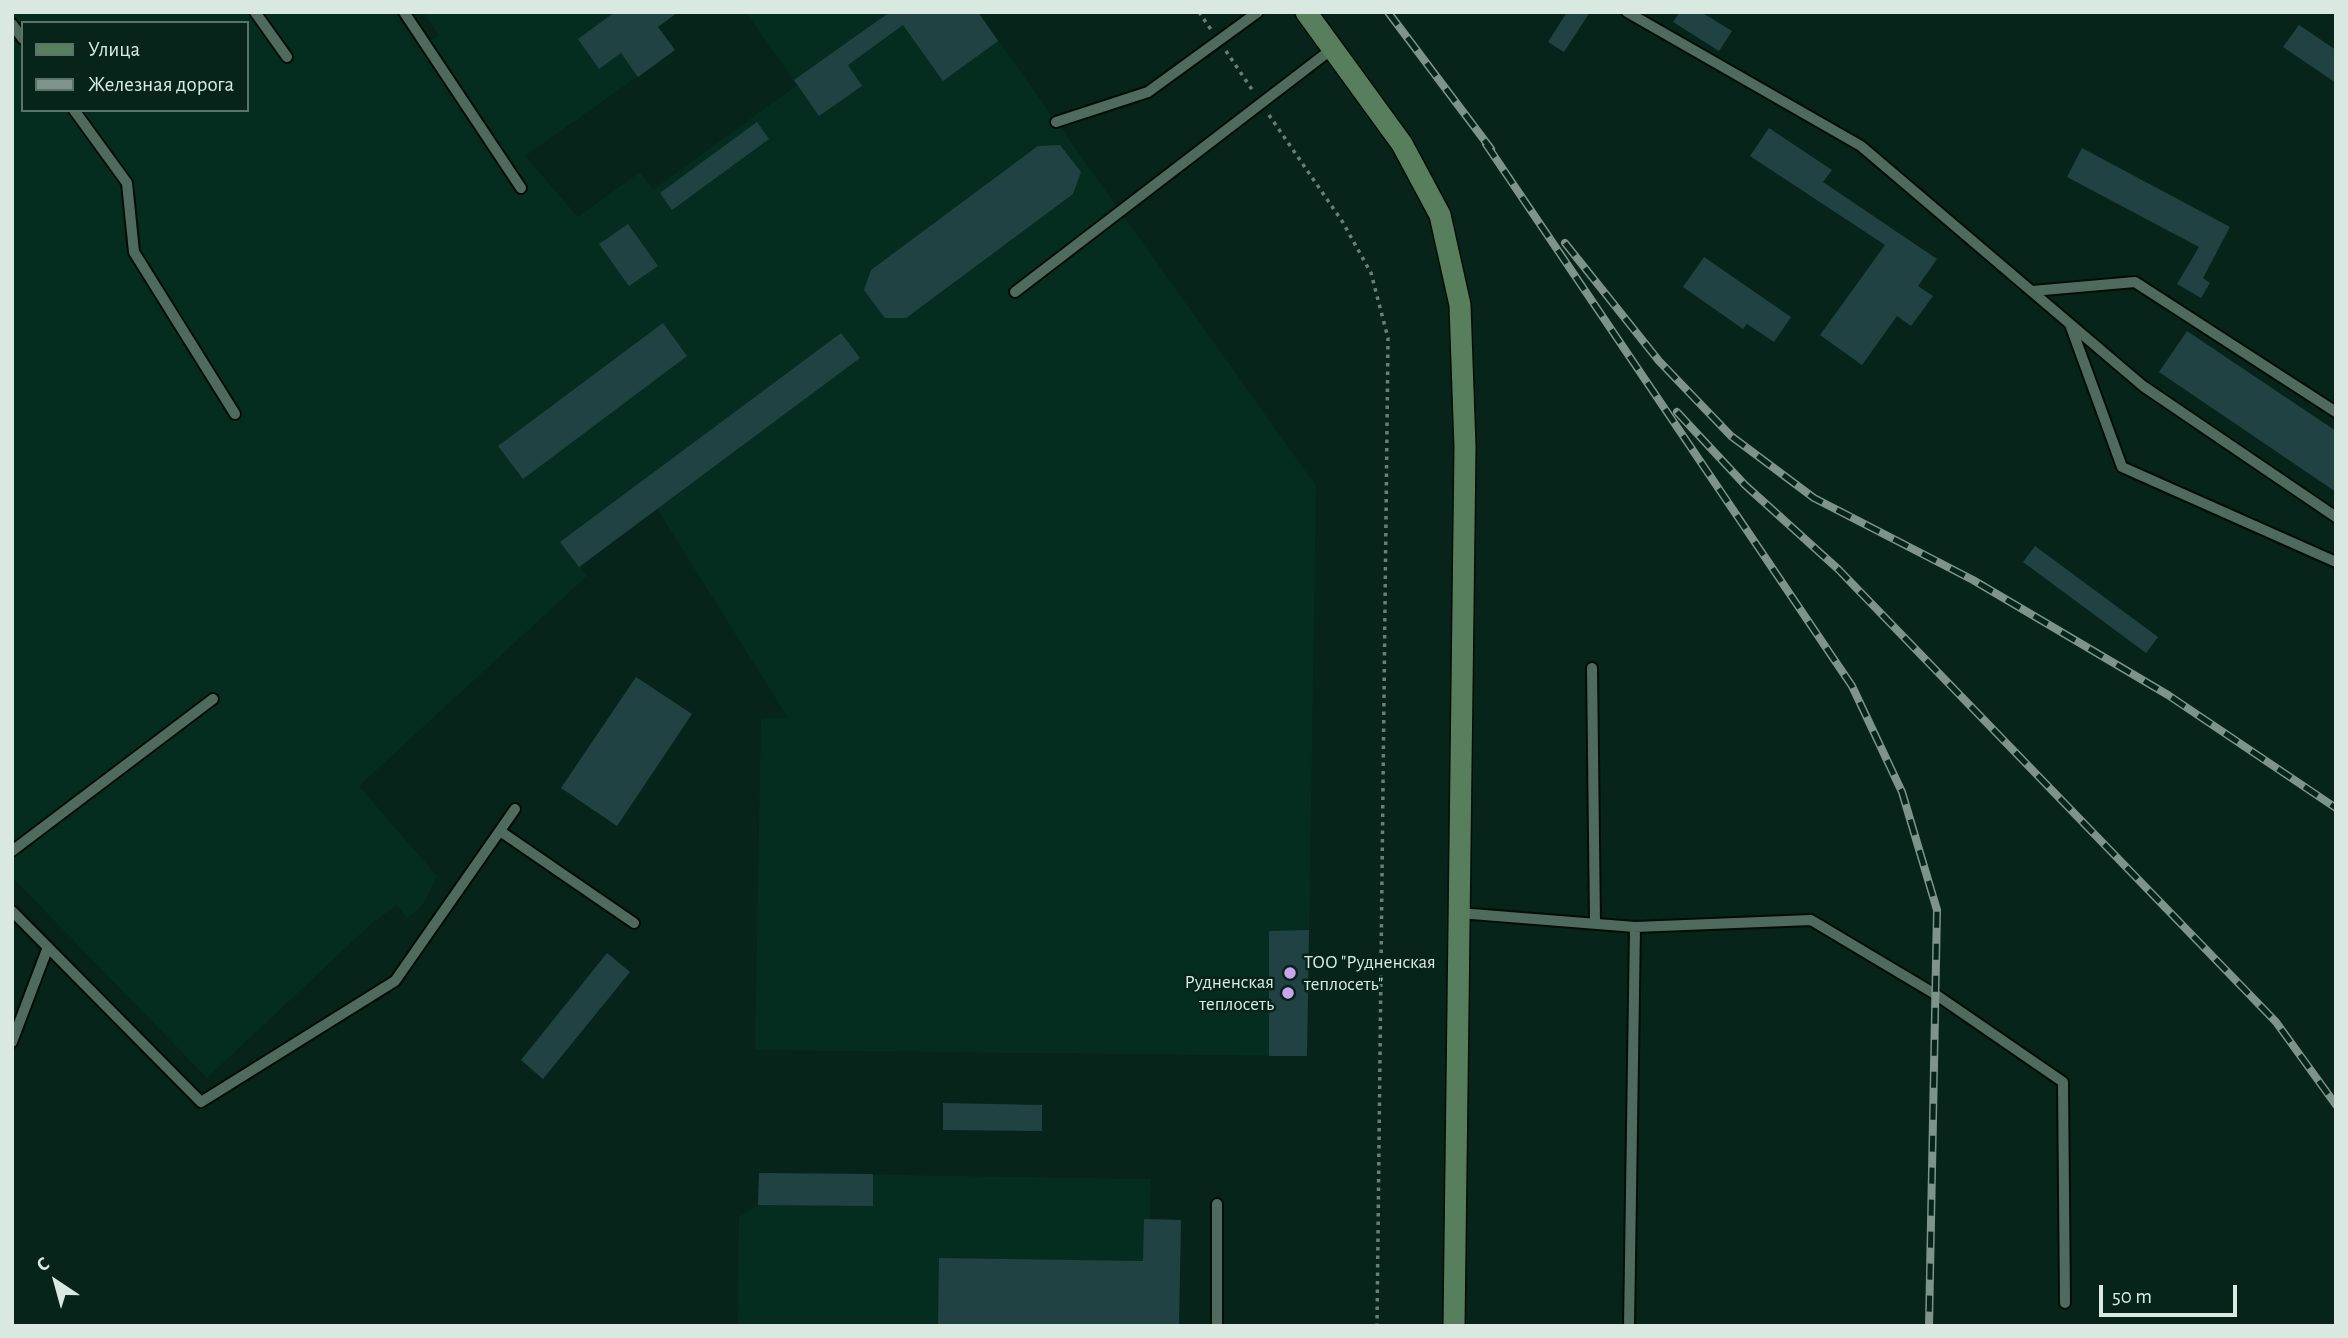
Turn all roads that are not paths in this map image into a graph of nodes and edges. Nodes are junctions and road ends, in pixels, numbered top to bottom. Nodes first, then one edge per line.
1 (255, 12) edge
2 (404, 12) edge
3 (1258, 12) edge
4 (1627, 12) edge
5 (1312, 14) edge
6 (1332, 49) junction
7 (288, 57) dead end
8 (75, 112) edge
9 (1056, 122) dead end
10 (521, 188) dead end
11 (2032, 291) junction
12 (1015, 292) dead end
13 (2070, 324) junction
14 (2336, 412) edge
15 (235, 414) dead end
16 (2336, 517) edge
17 (2336, 562) edge
18 (1592, 668) dead end
19 (213, 699) dead end
20 (516, 808) dead end
21 (500, 831) junction
22 (12, 851) edge
23 (12, 912) edge
24 (1459, 913) junction
25 (634, 923) dead end
26 (1595, 923) junction
27 (1635, 926) junction
28 (48, 947) junction
29 (12, 1042) edge
30 (1217, 1204) dead end
31 (2065, 1303) dead end
32 (1217, 1326) edge
33 (1454, 1326) edge
34 (1629, 1326) edge

1 - 7 lane
2 - 10 lane
3 - 9 lane
4 - 11 lane
5 - 6 street
6 - 12 lane
6 - 24 street
8 - 15 lane
11 - 13 lane
11 - 14 lane
13 - 16 lane
13 - 17 lane
18 - 26 lane
19 - 22 lane
20 - 21 lane
21 - 25 lane
21 - 28 lane
23 - 28 lane
24 - 26 lane
24 - 33 street
26 - 27 lane
27 - 31 lane
27 - 34 lane
28 - 29 lane
30 - 32 lane

